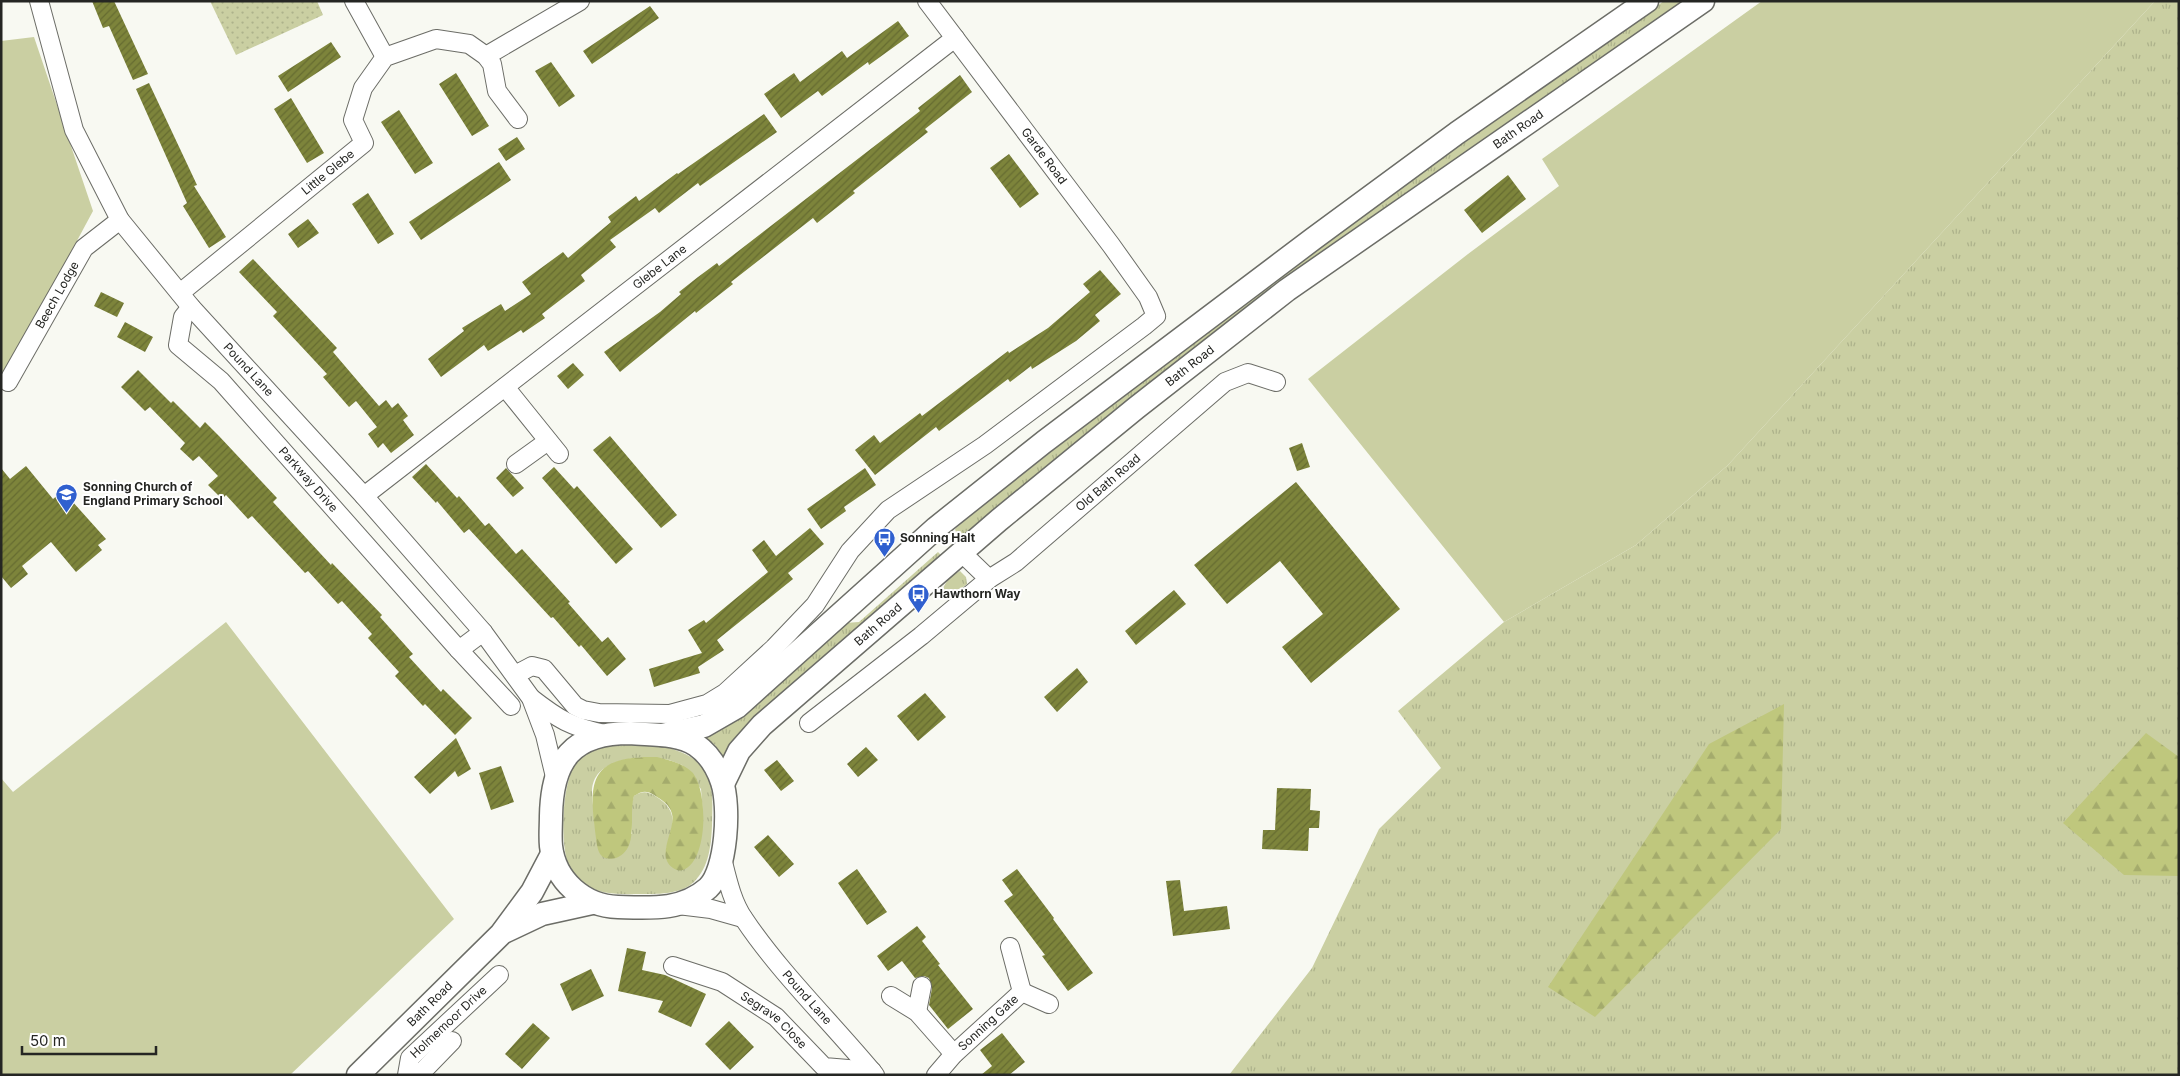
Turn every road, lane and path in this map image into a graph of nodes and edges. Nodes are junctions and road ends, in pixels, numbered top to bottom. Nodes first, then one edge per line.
1 (39, 1) edge
2 (354, 1) edge
3 (580, 1) edge
4 (926, 1) edge
5 (1647, 1) edge
6 (1703, 1) edge
7 (955, 38) junction
8 (486, 56) junction
9 (386, 57) junction
10 (518, 119) dead end
11 (120, 220) junction
12 (185, 300) junction
13 (8, 382) dead end
14 (1276, 382) dead end
15 (505, 387) junction
16 (516, 464) dead end
17 (364, 496) junction
18 (936, 528) junction
19 (961, 552) junction
20 (988, 579) junction
21 (482, 632) junction
22 (459, 650) junction
23 (515, 675) junction
24 (531, 698) junction
25 (511, 706) dead end
26 (809, 723) dead end
27 (605, 734) junction
28 (662, 735) junction
29 (555, 777) junction
30 (722, 784) junction
31 (552, 854) junction
32 (722, 858) junction
33 (592, 903) junction
34 (678, 905) junction
35 (743, 918) junction
36 (501, 934) junction
37 (1010, 947) dead end
38 (673, 966) dead end
39 (499, 975) dead end
40 (922, 986) dead end
41 (1022, 992) junction
42 (891, 996) dead end
43 (1048, 1004) dead end
44 (917, 1012) junction
45 (452, 1041) dead end
46 (954, 1054) junction
47 (873, 1073) edge
48 (358, 1075) edge
49 (407, 1075) edge
50 (419, 1075) edge
51 (936, 1075) edge

1 - 11 street, Pound Lane
2 - 9 street
3 - 8 street
4 - 7 street, Garde Road
5 - 18 main road
6 - 19 main road, Bath Road
7 - 15 street, Glebe Lane
7 - 23 street, Garde Road
8 - 9 street
8 - 10 street
9 - 12 street, Little Glebe
11 - 12 street, Pound Lane
11 - 13 street, Beech Lodge
12 - 17 street, Pound Lane
12 - 22 street, Parkway Drive
14 - 20 street, Old Bath Road
15 - 16 street
15 - 17 street, Glebe Lane
17 - 21 street, Pound Lane
18 - 19 main road
18 - 28 main road
19 - 20 street
19 - 30 main road, Bath Road
20 - 26 street, Old Bath Road
21 - 22 street
21 - 23 street, Pound Lane
22 - 25 street, Parkway Drive
23 - 24 street, Pound Lane
24 - 27 street, Pound Lane
24 - 29 street, Pound Lane
27 - 28 main road
27 - 29 main road
28 - 30 main road
29 - 31 main road
30 - 32 main road
31 - 33 main road
31 - 36 main road, Bath Road
32 - 34 main road
32 - 35 street, Pound Lane
33 - 34 main road
33 - 36 main road, Bath Road
34 - 35 street
35 - 47 street, Pound Lane
36 - 48 main road, Bath Road
37 - 41 street, Sonning Gate
38 - 47 street, Segrave Close
39 - 49 street, Holmemoor Drive
40 - 44 street
41 - 43 street, Sonning Gate
41 - 46 street, Sonning Gate
42 - 44 street, Sonning Gate
44 - 46 street, Sonning Gate
45 - 50 street, Holmemoor Drive
46 - 51 street, Sonning Gate

